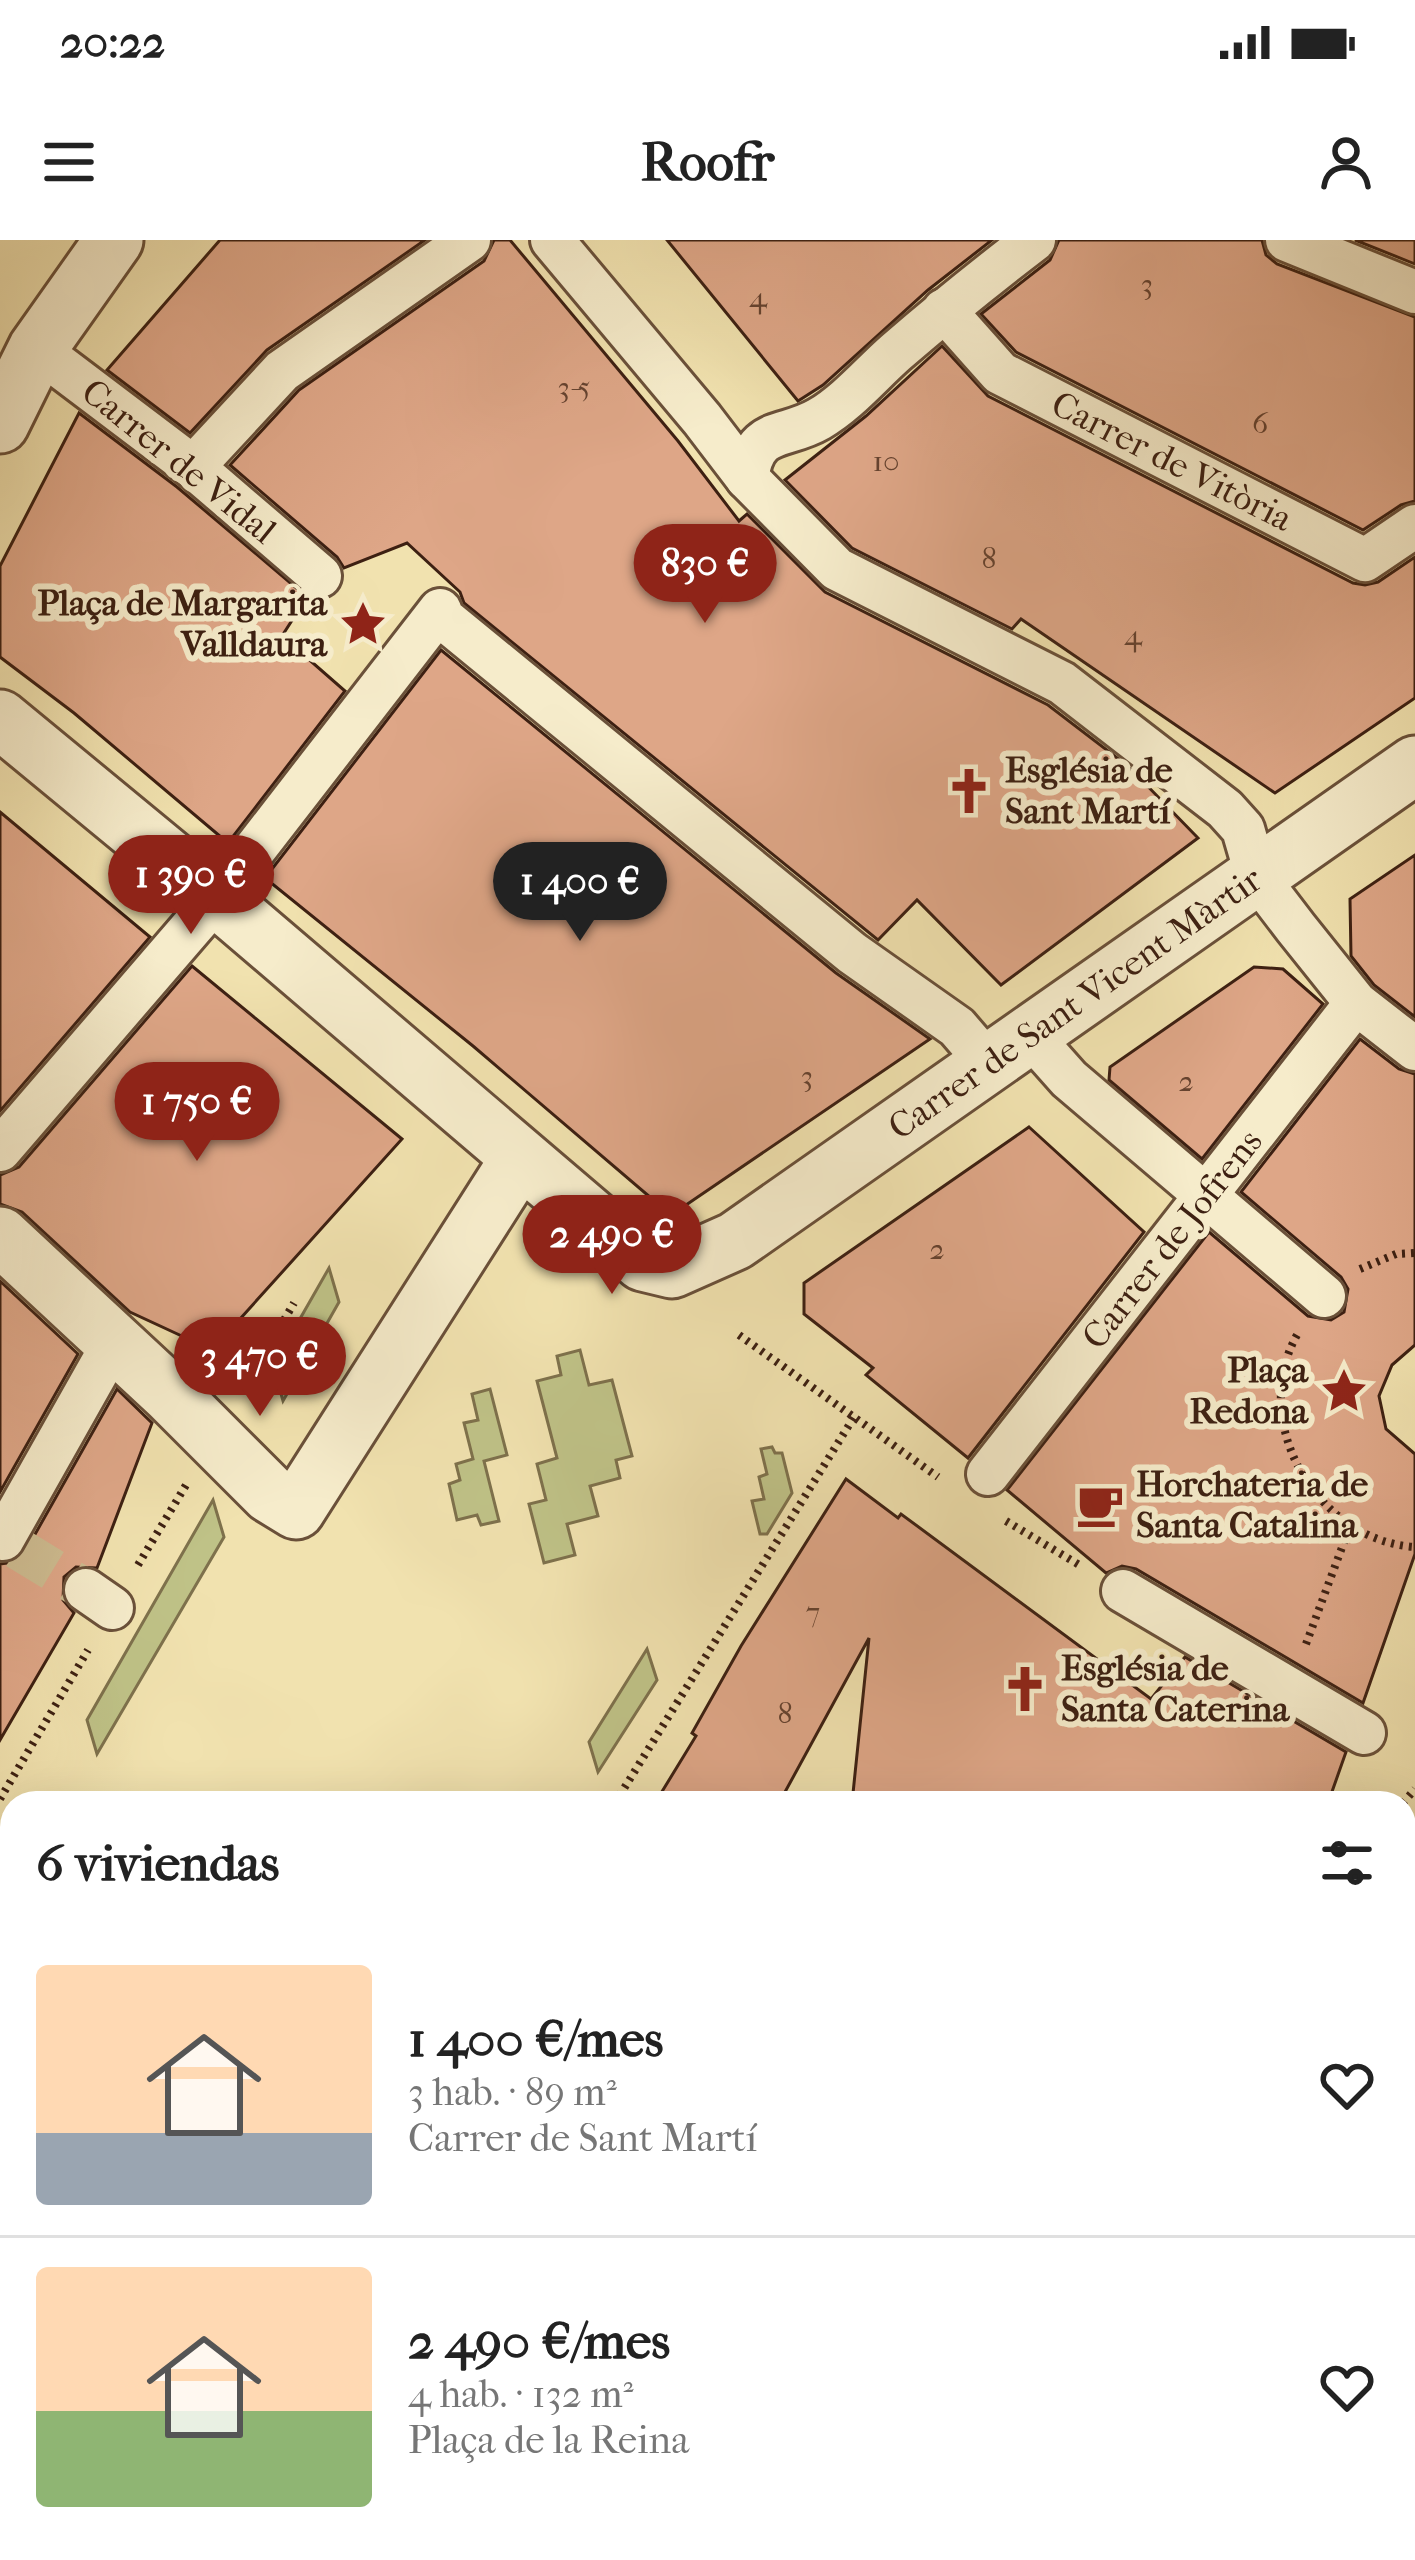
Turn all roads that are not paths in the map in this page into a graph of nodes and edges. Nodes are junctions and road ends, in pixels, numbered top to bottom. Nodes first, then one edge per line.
1 (114, 240) edge
2 (469, 240) edge
3 (551, 240) edge
4 (1034, 240) edge
5 (1287, 240) edge
6 (1415, 292) edge
7 (944, 310) junction
8 (37, 349) junction
9 (0, 424) edge
10 (193, 467) junction
11 (747, 478) junction
12 (1415, 526) edge
13 (320, 576) dead end
14 (0, 719) edge
15 (1415, 765) edge
16 (1257, 877) junction
17 (218, 898) junction
18 (1356, 1003) junction
19 (1008, 1048) junction
20 (1415, 1049) edge
21 (0, 1150) edge
22 (520, 1158) junction
23 (1204, 1196) junction
24 (0, 1236) edge
25 (1324, 1296) road end
26 (114, 1342) junction
27 (975, 1490) road end
28 (7, 1541) edge
29 (1123, 1591) road end
30 (1364, 1733) dead end

1 - 8 street
2 - 10 street
3 - 11 street
4 - 7 street
5 - 6 street
7 - 11 street
7 - 12 street, Carrer de Vitòria
8 - 9 street
8 - 10 street, Carrer de Vidal
10 - 13 street, Carrer de Vidal
11 - 16 street
14 - 17 street, Carrer de Sant Vicent Màrtir
15 - 16 street, Carrer de Sant Vicent Màrtir
16 - 18 street
16 - 19 street, Carrer de Sant Vicent Màrtir
17 - 19 street
17 - 21 street
17 - 22 street, Carrer de Sant Vicent Màrtir
18 - 20 street
18 - 23 street, Carrer de Jofrens
19 - 22 street, Carrer de Sant Vicent Màrtir
19 - 23 street
22 - 26 street
23 - 25 street
23 - 27 street, Carrer de Jofrens
24 - 26 street
26 - 28 street
29 - 30 street

